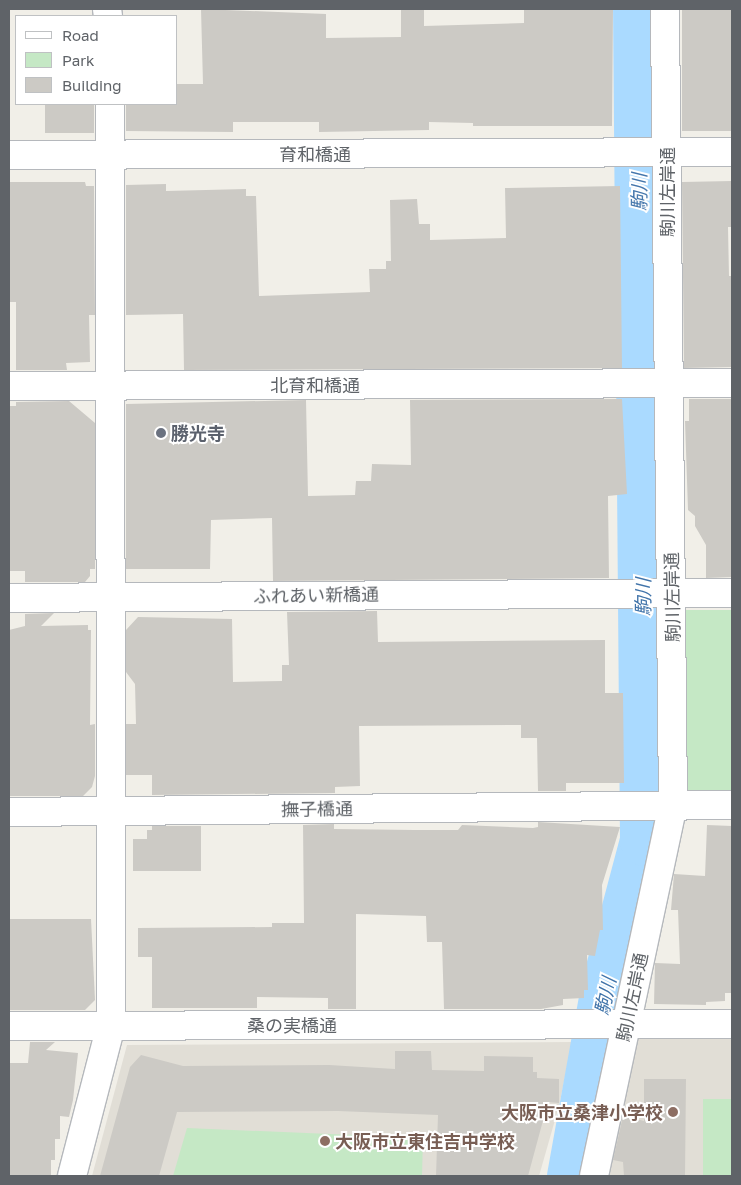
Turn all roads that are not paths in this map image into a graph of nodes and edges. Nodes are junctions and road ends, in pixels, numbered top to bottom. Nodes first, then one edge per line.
1 (665, 9) edge
2 (110, 105) edge
3 (732, 152) edge
4 (662, 153) junction
5 (9, 155) edge
6 (110, 155) junction
7 (664, 383) junction
8 (732, 383) edge
9 (112, 385) junction
10 (9, 386) edge
11 (667, 593) junction
12 (732, 593) edge
13 (109, 597) junction
14 (9, 598) edge
15 (668, 805) junction
16 (732, 805) edge
17 (9, 812) edge
18 (110, 812) junction
19 (732, 1024) edge
20 (112, 1025) junction
21 (621, 1025) junction
22 (9, 1026) edge
23 (72, 1176) edge
24 (594, 1176) edge

1 - 4 street, 駒川左岸通
2 - 6 street
3 - 4 street
4 - 6 street, 育和橋通
4 - 7 street, 駒川左岸通
5 - 6 street, 育和橋通
6 - 9 street
7 - 8 street
7 - 9 street, 北育和橋通
7 - 11 street, 駒川左岸通
9 - 10 street, 北育和橋通
9 - 13 street
11 - 12 street
11 - 13 street, ふれあい新橋通
11 - 15 street, 駒川左岸通
13 - 14 street, ふれあい新橋通
13 - 18 street
15 - 16 street
15 - 18 street, 撫子橋通
15 - 21 street, 駒川左岸通
17 - 18 street, 撫子橋通
18 - 20 street
19 - 21 street
20 - 21 street, 桑の実橋通
20 - 22 street, 桑の実橋通
20 - 23 street
21 - 24 street, 駒川左岸通

